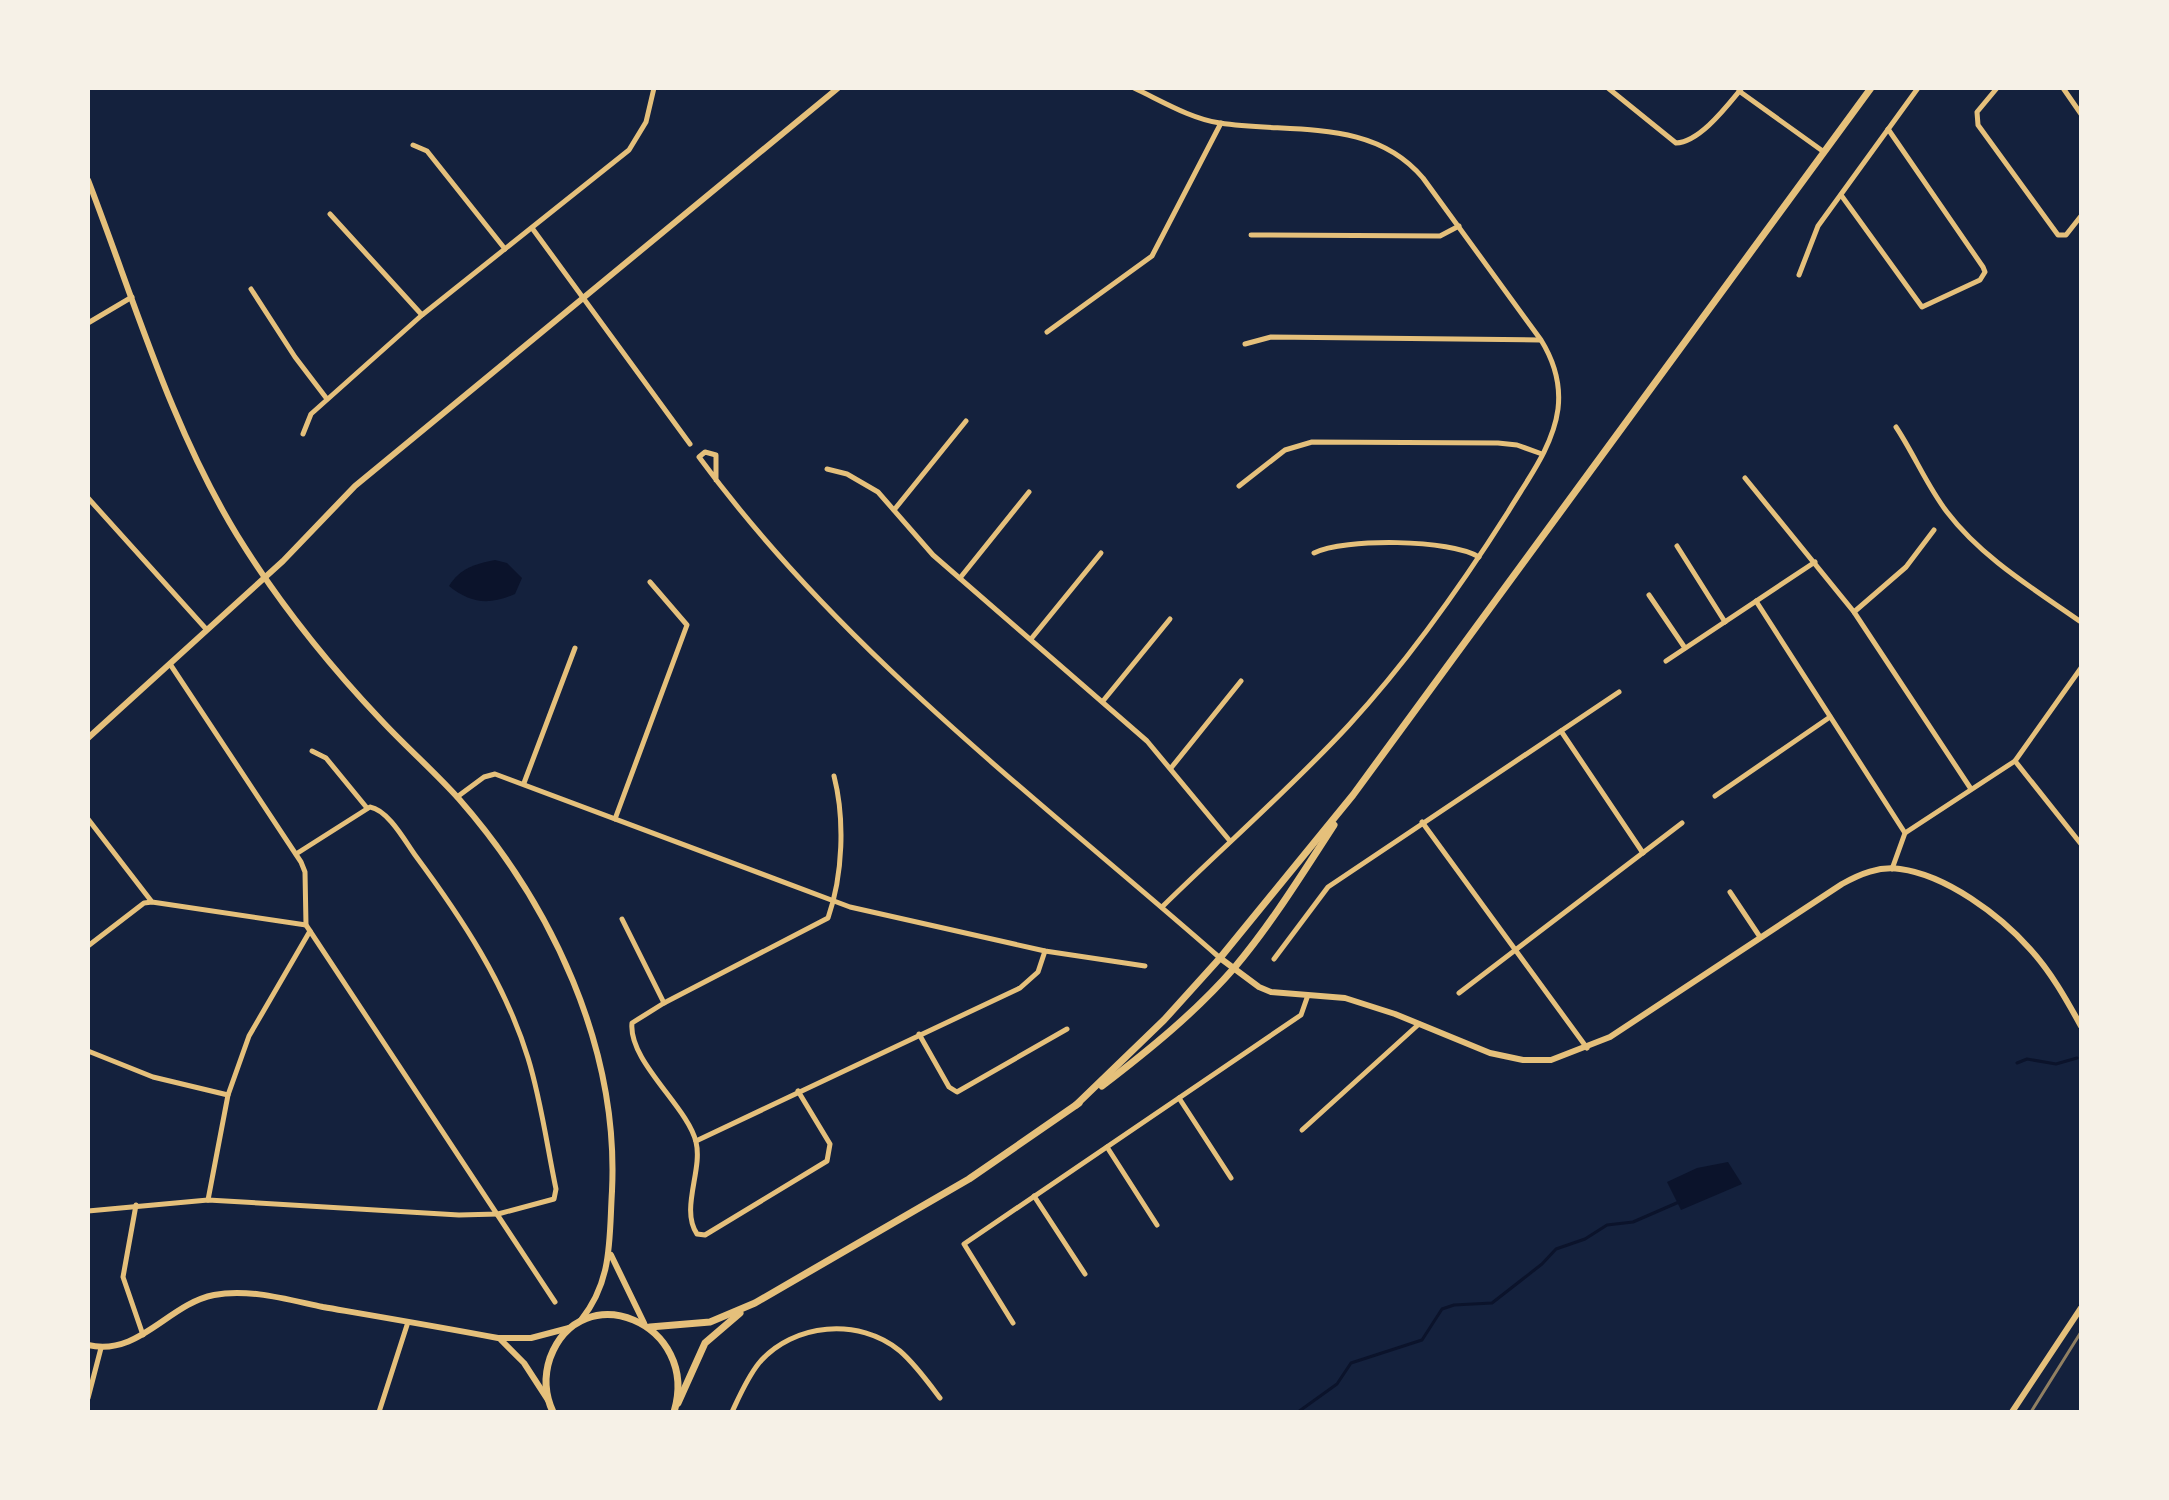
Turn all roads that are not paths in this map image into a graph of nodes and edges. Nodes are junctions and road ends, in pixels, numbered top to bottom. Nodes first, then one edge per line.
1 (654, 88) edge
2 (838, 88) edge
3 (1134, 88) edge
4 (1608, 88) edge
5 (1871, 88) edge
6 (1918, 88) edge
7 (1997, 88) edge
8 (2063, 88) edge
9 (1740, 90) edge
10 (2081, 114) edge
11 (1221, 123) junction
12 (1888, 129) junction
13 (413, 145) dead end
14 (1824, 152) junction
15 (89, 184) edge
16 (1841, 195) junction
17 (330, 214) dead end
18 (2081, 216) edge
19 (1459, 226) junction
20 (532, 228) junction
21 (1251, 235) dead end
22 (505, 249) junction
23 (1799, 275) dead end
24 (251, 289) dead end
25 (132, 297) junction
26 (584, 297) junction
27 (422, 315) junction
28 (88, 323) edge
29 (1047, 332) dead end
30 (1541, 340) junction
31 (1245, 344) dead end
32 (327, 399) junction
33 (966, 421) dead end
34 (1896, 427) dead end
35 (303, 434) dead end
36 (690, 444) dead end
37 (1542, 454) junction
38 (827, 469) dead end
39 (1745, 478) dead end
40 (716, 480) junction
41 (1239, 486) dead end
42 (1029, 492) dead end
43 (88, 498) edge
44 (894, 510) junction
45 (1934, 530) dead end
46 (1677, 546) dead end
47 (1101, 553) dead end
48 (1314, 553) dead end
49 (1479, 557) junction
50 (1815, 562) junction
51 (266, 577) junction
52 (960, 578) junction
53 (650, 582) dead end
54 (1649, 595) dead end
55 (1756, 601) junction
56 (1854, 612) junction
57 (1170, 619) dead end
58 (1725, 622) junction
59 (2081, 622) edge
60 (207, 631) junction
61 (1031, 639) junction
62 (575, 648) dead end
63 (1685, 648) junction
64 (1666, 661) dead end
65 (170, 664) junction
66 (2081, 668) edge
67 (1241, 681) dead end
68 (1619, 692) dead end
69 (1103, 701) junction
70 (1830, 717) junction
71 (1561, 731) junction
72 (88, 738) edge
73 (312, 751) dead end
74 (2015, 761) junction
75 (1171, 768) junction
76 (834, 776) dead end
77 (524, 783) junction
78 (1971, 789) junction
79 (1353, 795) junction
80 (1715, 796) dead end
81 (457, 797) junction
82 (367, 808) junction
83 (88, 819) edge
84 (615, 819) junction
85 (1422, 822) junction
86 (1682, 823) dead end
87 (1905, 833) junction
88 (1230, 841) junction
89 (2081, 844) edge
90 (1643, 853) junction
91 (296, 854) junction
92 (1892, 869) junction
93 (1730, 892) dead end
94 (832, 901) junction
95 (152, 902) junction
96 (1162, 907) junction
97 (622, 919) dead end
98 (308, 928) junction
99 (1760, 937) junction
100 (88, 946) edge
101 (1515, 950) junction
102 (1045, 951) junction
103 (1220, 958) junction
104 (1274, 959) dead end
105 (1145, 966) dead end
106 (1233, 969) junction
107 (1459, 993) dead end
108 (1308, 995) junction
109 (664, 1003) junction
110 (1419, 1023) junction
111 (2081, 1026) edge
112 (1067, 1029) dead end
113 (919, 1034) junction
114 (1587, 1049) junction
115 (88, 1051) edge
116 (798, 1091) junction
117 (228, 1095) junction
118 (1179, 1098) junction
119 (1076, 1105) junction
120 (1302, 1130) dead end
121 (696, 1141) junction
122 (1107, 1147) junction
123 (1231, 1178) dead end
124 (1034, 1196) junction
125 (208, 1200) junction
126 (136, 1205) junction
127 (88, 1211) edge
128 (498, 1214) junction
129 (1157, 1225) dead end
130 (610, 1252) junction
131 (1085, 1274) dead end
132 (555, 1302) dead end
133 (755, 1303) junction
134 (2081, 1308) edge
135 (408, 1322) junction
136 (1013, 1323) dead end
137 (576, 1325) junction
138 (647, 1325) junction
139 (143, 1336) junction
140 (498, 1338) junction
141 (88, 1345) edge
142 (101, 1348) junction
143 (88, 1398) edge
144 (940, 1398) dead end
145 (551, 1409) edge
146 (674, 1410) edge
147 (379, 1412) edge
148 (732, 1412) edge
149 (2012, 1412) edge

1 - 20 street
2 - 26 street
3 - 11 street
4 - 9 street
5 - 14 main road
6 - 12 street
7 - 18 street
8 - 10 street
9 - 14 street
11 - 19 street
11 - 29 street
12 - 16 street
12 - 16 street
13 - 22 street
14 - 79 main road
15 - 25 street
16 - 23 street
17 - 27 street
19 - 21 street
19 - 30 street
20 - 22 street
20 - 26 street
22 - 27 street
24 - 32 street
25 - 28 street
25 - 51 street
26 - 36 street
26 - 51 street
27 - 32 street
30 - 31 street
30 - 37 street
32 - 35 street
33 - 44 street
34 - 59 street
37 - 41 street
37 - 49 street
38 - 44 street
39 - 50 street
40 - 40 street
40 - 96 street
42 - 52 street
43 - 60 street
44 - 52 street
45 - 56 street
46 - 58 street
47 - 61 street
48 - 49 street
49 - 88 street
50 - 55 street
50 - 56 street
51 - 60 street
51 - 81 street
52 - 61 street
53 - 84 street
54 - 63 street
55 - 58 street
55 - 70 street
56 - 78 street
57 - 69 street
58 - 63 street
60 - 65 street
61 - 69 street
62 - 77 street
63 - 64 street
65 - 72 street
65 - 91 street
66 - 74 street
67 - 75 street
68 - 71 street
69 - 75 street
70 - 80 street
70 - 87 street
71 - 85 street
71 - 90 street
73 - 82 street
74 - 78 street
74 - 89 street
75 - 88 street
76 - 94 street
77 - 81 street
77 - 84 street
78 - 87 street
79 - 103 main road
79 - 106 main road
81 - 130 street
82 - 91 street
82 - 128 street
83 - 95 street
84 - 94 street
85 - 101 street
85 - 104 street
86 - 90 street
87 - 92 street
88 - 96 street
90 - 101 street
91 - 98 street
92 - 99 street
92 - 111 street
93 - 99 street
94 - 102 street
94 - 109 street
95 - 98 street
95 - 100 street
96 - 103 street
97 - 109 street
98 - 117 street
98 - 128 street
99 - 114 street
101 - 107 street
101 - 114 street
102 - 105 street
102 - 113 street
103 - 106 street
103 - 119 main road
106 - 108 street
106 - 119 main road
108 - 110 street
108 - 118 street
109 - 121 street
110 - 114 street
110 - 120 street
112 - 113 street
113 - 116 street
115 - 117 street
116 - 121 street
116 - 121 street
117 - 125 street
118 - 122 street
118 - 123 street
119 - 133 main road
122 - 124 street
122 - 129 street
124 - 131 street
124 - 136 street
125 - 126 street
125 - 128 street
126 - 127 street
126 - 139 street
128 - 132 street
130 - 137 street
130 - 138 street
133 - 138 main road
133 - 146 main road
134 - 149 street
135 - 139 street
135 - 140 street
135 - 147 street
137 - 138 main road
137 - 140 street
137 - 145 main road
138 - 146 main road
139 - 142 street
140 - 145 street
141 - 142 street
142 - 143 street
144 - 148 street

